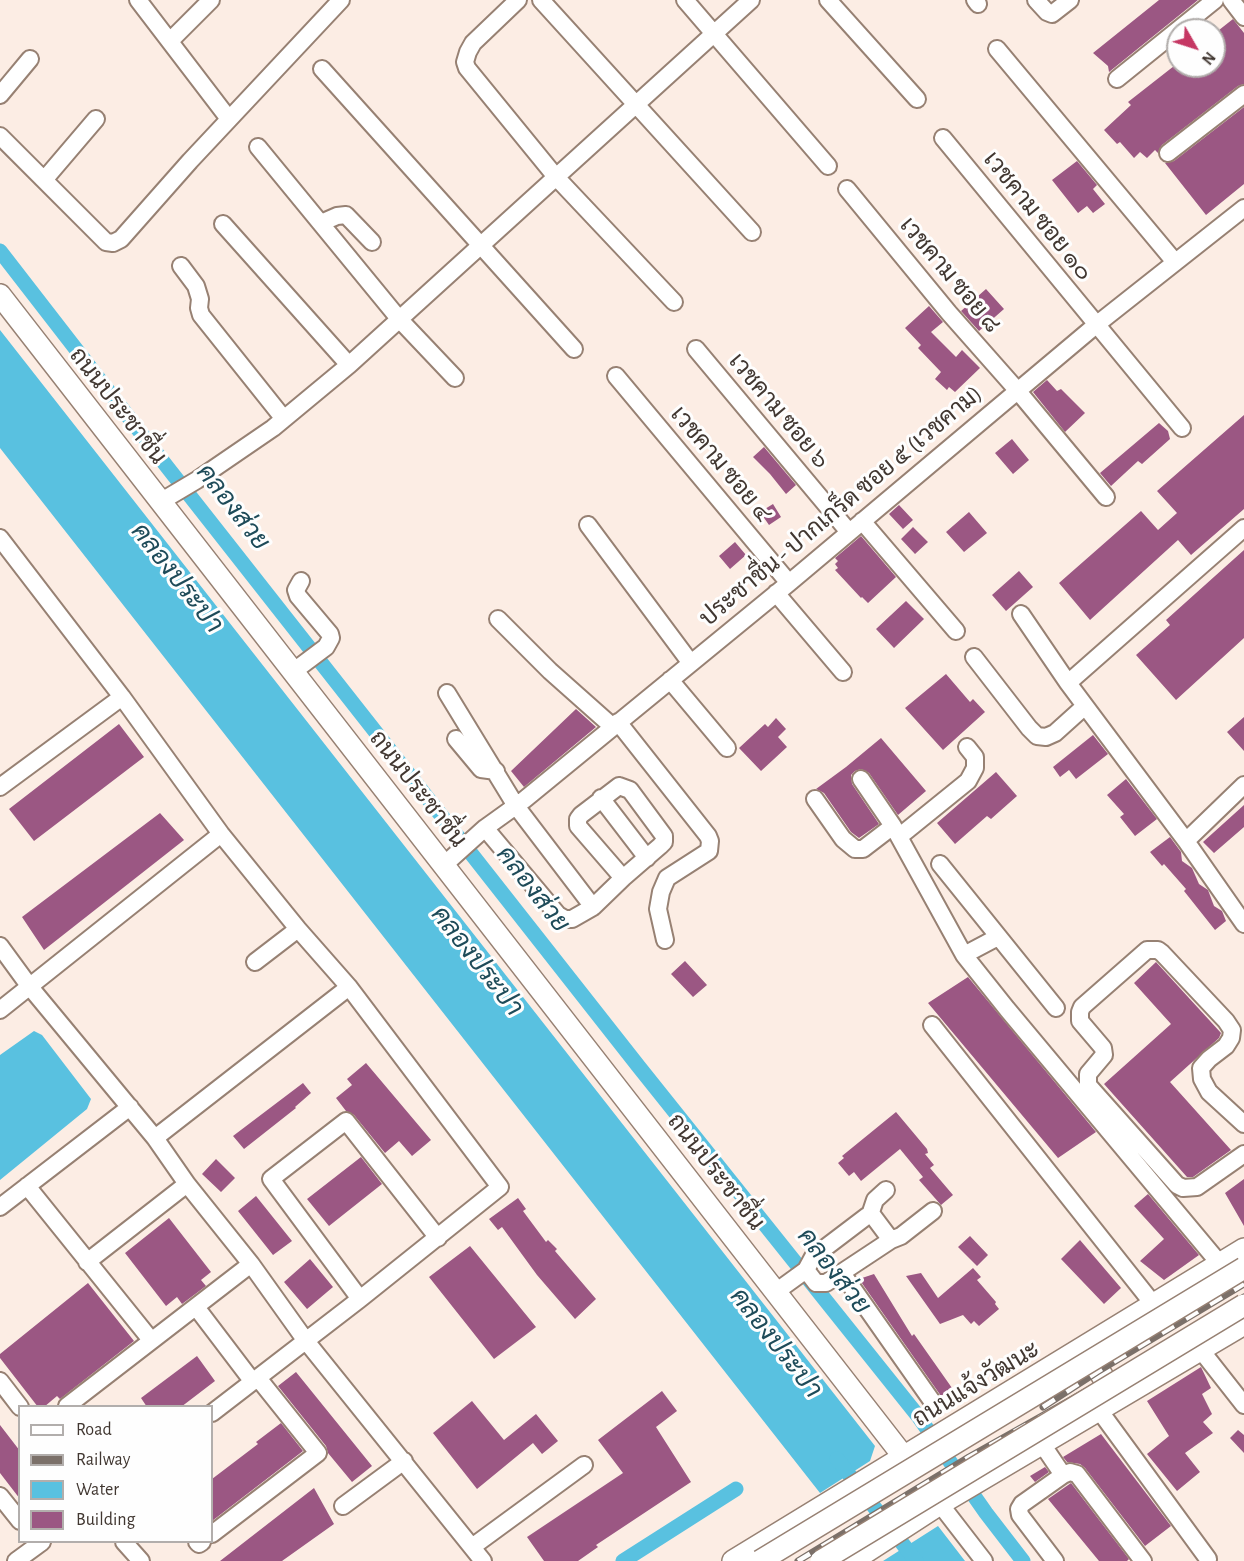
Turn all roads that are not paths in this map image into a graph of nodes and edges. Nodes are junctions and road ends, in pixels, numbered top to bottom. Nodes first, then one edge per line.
1 (138, 0) edge
2 (211, 0) edge
3 (341, 0) edge
4 (518, 0) edge
5 (541, 0) edge
6 (685, 0) edge
7 (751, 0) edge
8 (828, 0) edge
9 (1036, 0) edge
10 (1070, 0) edge
11 (1215, 0) edge
12 (1233, 1) edge
13 (1244, 16) edge
14 (714, 32) junction
15 (170, 41) junction
16 (997, 49) dead end
17 (30, 59) dead end
18 (322, 69) dead end
19 (1117, 79) dead end
20 (1244, 94) edge
21 (0, 95) edge
22 (917, 99) dead end
23 (636, 103) junction
24 (96, 119) dead end
25 (229, 119) junction
26 (0, 136) edge
27 (943, 138) dead end
28 (258, 147) dead end
29 (1168, 153) dead end
30 (828, 166) dead end
31 (556, 177) junction
32 (44, 180) junction
33 (847, 189) dead end
34 (1244, 208) edge
35 (321, 223) junction
36 (224, 224) dead end
37 (752, 232) dead end
38 (372, 242) dead end
39 (480, 246) junction
40 (1175, 262) junction
41 (181, 266) dead end
42 (0, 295) edge
43 (674, 302) dead end
44 (400, 320) junction
45 (1096, 325) junction
46 (574, 349) dead end
47 (696, 350) dead end
48 (349, 365) junction
49 (616, 376) dead end
50 (455, 378) dead end
51 (1017, 390) junction
52 (284, 419) junction
53 (1182, 428) dead end
54 (1106, 497) dead end
55 (164, 499) junction
56 (588, 525) dead end
57 (856, 526) junction
58 (1244, 528) edge
59 (0, 538) edge
60 (301, 581) dead end
61 (782, 588) junction
62 (1021, 614) dead end
63 (498, 619) dead end
64 (956, 631) dead end
65 (974, 657) dead end
66 (690, 662) junction
67 (299, 668) junction
68 (843, 672) dead end
69 (670, 680) junction
70 (1068, 683) junction
71 (447, 693) dead end
72 (122, 697) junction
73 (1085, 706) junction
74 (616, 725) junction
75 (456, 739) dead end
76 (967, 747) dead end
77 (727, 748) dead end
78 (496, 771) junction
79 (861, 779) dead end
80 (1244, 785) edge
81 (0, 787) edge
82 (601, 798) junction
83 (815, 799) dead end
84 (516, 806) junction
85 (485, 828) junction
86 (897, 831) junction
87 (221, 834) junction
88 (1186, 841) junction
89 (647, 858) junction
90 (448, 862) junction
91 (940, 864) dead end
92 (623, 878) junction
93 (593, 907) junction
94 (1244, 924) edge
95 (298, 928) junction
96 (998, 936) junction
97 (665, 940) dead end
98 (0, 946) edge
99 (964, 955) junction
100 (255, 963) dead end
101 (30, 987) junction
102 (349, 987) junction
103 (1056, 1008) dead end
104 (0, 1010) edge
105 (932, 1025) dead end
106 (130, 1107) junction
107 (1244, 1124) edge
108 (154, 1138) junction
109 (1244, 1154) edge
110 (187, 1184) junction
111 (27, 1186) junction
112 (886, 1190) dead end
113 (0, 1207) edge
114 (933, 1211) dead end
115 (870, 1215) junction
116 (438, 1238) junction
117 (891, 1240) junction
118 (1244, 1249) edge
119 (87, 1262) junction
120 (251, 1264) junction
121 (1216, 1267) junction
122 (806, 1270) junction
123 (1244, 1270) edge
124 (842, 1273) junction
125 (783, 1287) junction
126 (360, 1299) junction
127 (1154, 1305) junction
128 (1244, 1305) edge
129 (196, 1307) junction
130 (1244, 1324) edge
131 (151, 1340) junction
132 (306, 1341) junction
133 (1085, 1347) junction
134 (1200, 1349) junction
135 (255, 1380) junction
136 (0, 1381) edge
137 (934, 1404) dead end
138 (18, 1405) edge
139 (70, 1405) edge
140 (1107, 1405) junction
141 (1244, 1405) edge
142 (213, 1412) edge
143 (1042, 1444) junction
144 (904, 1457) junction
145 (404, 1461) junction
146 (584, 1465) dead end
147 (1063, 1475) junction
148 (0, 1496) edge
149 (940, 1504) junction
150 (343, 1506) dead end
151 (18, 1518) edge
152 (213, 1533) edge
153 (38, 1543) edge
154 (125, 1543) edge
155 (472, 1547) junction
156 (1208, 1559) dead end
157 (855, 1560) edge
158 (16, 1561) edge
159 (141, 1561) edge
160 (483, 1561) edge
161 (733, 1561) edge
162 (760, 1561) edge
163 (821, 1561) edge
164 (984, 1561) edge
165 (1055, 1561) edge
166 (1143, 1561) edge

1 - 15 street
2 - 15 street
3 - 25 street
4 - 31 street
5 - 23 street
6 - 14 street
7 - 14 street
8 - 22 street
9 - 10 street
11 - 19 street
12 - 13 street
14 - 23 street
14 - 30 street
15 - 25 street
16 - 40 street
17 - 21 street
18 - 39 street
20 - 29 street
23 - 31 street
23 - 37 street
24 - 32 street
25 - 32 street
26 - 32 street
27 - 45 street, เวชคาม ซอย ๑๐
28 - 35 street
31 - 39 street
31 - 43 street
33 - 51 street, เวชคาม ซอย ๘
34 - 40 street, ประชาชื่น - ปากเกร็ด ซอย ๕ (เวชคาม)
35 - 38 street
35 - 44 street
36 - 48 street
39 - 44 street
39 - 46 street
40 - 45 street, ประชาชื่น - ปากเกร็ด ซอย ๕ (เวชคาม)
41 - 52 street
42 - 55 main road, ถนนประชาชื่น
44 - 48 street
44 - 50 street
45 - 51 street, ประชาชื่น - ปากเกร็ด ซอย ๕ (เวชคาม)
45 - 53 street, เวชคาม ซอย ๑๐
47 - 57 street, เวชคาม ซอย ๖
48 - 52 street
49 - 61 street, เวชคาม ซอย ๔
51 - 54 street, เวชคาม ซอย ๘
51 - 57 street, ประชาชื่น - ปากเกร็ด ซอย ๕ (เวชคาม)
52 - 55 street
55 - 67 main road, ถนนประชาชื่น
56 - 66 street
57 - 61 street, ประชาชื่น - ปากเกร็ด ซอย ๕ (เวชคาม)
57 - 64 street, เวชคาม ซอย ๖
58 - 70 street
59 - 72 street
60 - 67 street
61 - 66 street, ประชาชื่น - ปากเกร็ด ซอย ๕ (เวชคาม)
61 - 68 street, เวชคาม ซอย ๔
62 - 70 street
63 - 74 street
65 - 73 street
66 - 69 street, ประชาชื่น - ปากเกร็ด ซอย ๕ (เวชคาม)
67 - 90 main road, ถนนประชาชื่น
69 - 74 street, ประชาชื่น - ปากเกร็ด ซอย ๕ (เวชคาม)
69 - 77 street
70 - 73 street
71 - 78 street
72 - 81 street
72 - 87 street
73 - 88 street
74 - 84 street, ประชาชื่น - ปากเกร็ด ซอย ๕ (เวชคาม)
74 - 97 street
75 - 78 street
76 - 86 street
78 - 84 street
79 - 86 street
80 - 88 street
82 - 89 street
82 - 89 street
82 - 92 street
83 - 86 street
84 - 85 street, ประชาชื่น - ปากเกร็ด ซอย ๕ (เวชคาม)
84 - 93 street
85 - 90 street, ประชาชื่น - ปากเกร็ด ซอย ๕ (เวชคาม)
85 - 93 street
86 - 99 street
87 - 95 street
87 - 101 street
88 - 94 street
89 - 92 street
90 - 125 main road, ถนนประชาชื่น
91 - 96 street
92 - 93 street
95 - 100 street
95 - 102 street
96 - 99 street
96 - 103 street
98 - 101 street
99 - 121 street
101 - 104 street
101 - 106 street
102 - 108 street
102 - 116 street
105 - 127 street
106 - 108 street
106 - 111 street
107 - 109 street
108 - 110 street
110 - 119 street
110 - 120 street
111 - 113 street
111 - 119 street
112 - 115 street
114 - 117 street
115 - 117 street
115 - 122 street
116 - 126 street
116 - 126 street
117 - 124 street
118 - 121 main road, ถนนแจ้งวัฒนะ
119 - 131 street
120 - 129 street
120 - 132 street
121 - 123 main road
121 - 127 main road, ถนนแจ้งวัฒนะ
122 - 124 street
122 - 125 street
123 - 162 main road, ถนนแจ้งวัฒนะ, bridge
124 - 137 street
125 - 144 main road, ถนนประชาชื่น
126 - 132 street
127 - 133 main road, ถนนแจ้งวัฒนะ
128 - 163 main road, bridge
129 - 131 street
129 - 135 street
130 - 134 main road
131 - 139 street
132 - 135 street
132 - 145 street
133 - 140 main road
133 - 144 main road, ถนนแจ้งวัฒนะ
134 - 140 main road
134 - 141 street
135 - 142 street
135 - 152 street
136 - 138 street
140 - 143 main road
140 - 156 street
143 - 147 street
143 - 149 main road
144 - 161 main road, ถนนแจ้งวัฒนะ
145 - 150 street
145 - 155 street
146 - 155 street
147 - 165 street
147 - 166 street
148 - 151 street
149 - 157 main road
149 - 164 street
153 - 158 street
154 - 159 street
155 - 160 street

